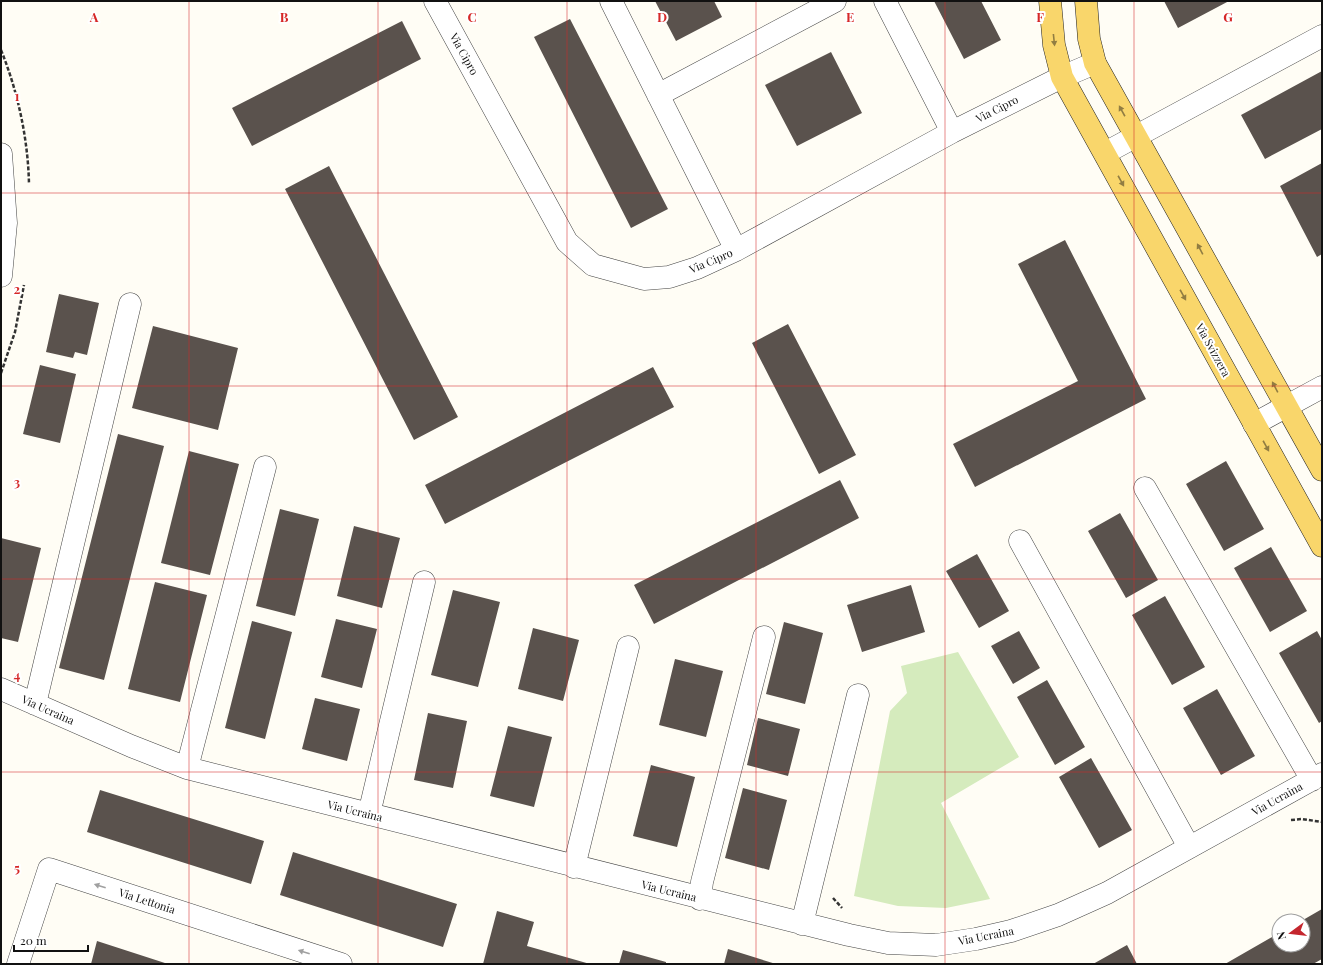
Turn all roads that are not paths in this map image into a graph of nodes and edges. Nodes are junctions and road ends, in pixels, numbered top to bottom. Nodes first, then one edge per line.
1 (435, 1) edge
2 (611, 1) edge
3 (835, 1) edge
4 (886, 1) edge
5 (1050, 1) edge
6 (1086, 1) edge
7 (1322, 36) edge
8 (1095, 63) junction
9 (1062, 77) junction
10 (658, 94) junction
11 (952, 132) junction
12 (1136, 136) junction
13 (1105, 153) junction
14 (1, 154) edge
15 (736, 250) junction
16 (1, 276) edge
17 (130, 304) dead end
18 (1322, 388) edge
19 (1286, 406) junction
20 (1254, 424) junction
21 (264, 467) dead end
22 (1322, 470) edge
23 (1145, 488) dead end
24 (1020, 541) dead end
25 (1322, 546) edge
26 (424, 582) dead end
27 (764, 637) dead end
28 (628, 647) dead end
29 (1, 689) edge
30 (858, 695) dead end
31 (35, 704) junction
32 (187, 768) junction
33 (1317, 777) edge
34 (369, 814) junction
35 (1189, 847) junction
36 (574, 867) junction
37 (700, 899) junction
38 (802, 924) junction
39 (18, 964) edge
40 (341, 964) edge

1 - 15 street, Via Cipro
2 - 10 street
3 - 10 street
4 - 11 street
5 -> 9 main road, Via Svizzera
6 - 8 main road
7 - 12 street
8 - 9 street, Via Cipro
12 -> 8 main road
9 - 11 street, Via Cipro
9 - 13 main road, Via Svizzera
10 - 15 street
11 - 15 street, Via Cipro
12 - 13 street
19 -> 12 main road
13 -> 20 main road, Via Svizzera
14 - 16 street
17 - 31 street
18 - 19 street
19 - 20 street
19 - 22 main road
20 -> 25 main road, Via Svizzera
21 - 32 street
23 - 33 street
24 - 35 street
26 - 34 street
27 - 37 street
28 - 36 street
29 - 31 street, Via Ucraina
30 - 38 street
31 - 32 street, Via Ucraina
32 - 34 street, Via Ucraina
33 - 35 street, Via Ucraina
34 - 36 street, Via Ucraina
35 - 38 street, Via Ucraina
36 - 37 street, Via Ucraina
37 - 38 street, Via Ucraina
40 -> 39 street, Via Lettonia

